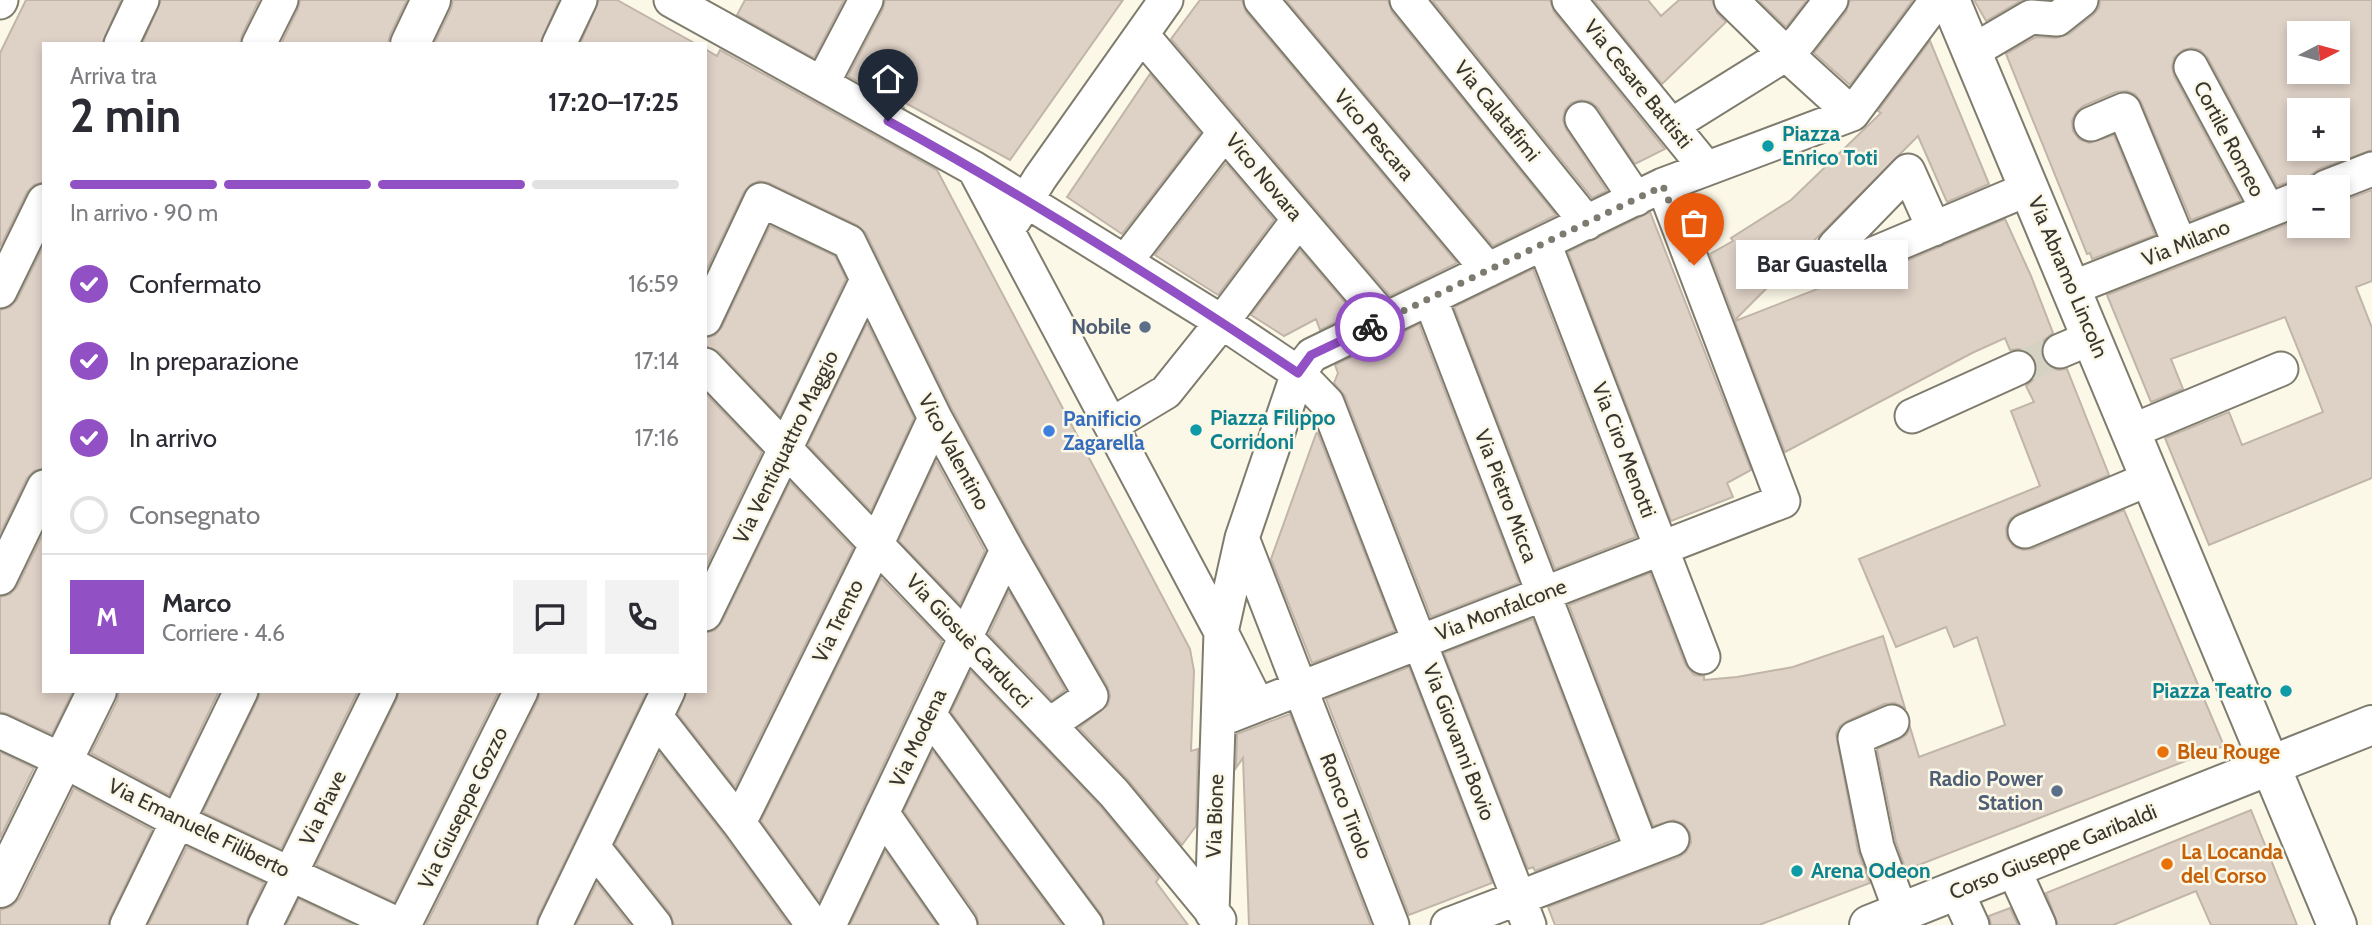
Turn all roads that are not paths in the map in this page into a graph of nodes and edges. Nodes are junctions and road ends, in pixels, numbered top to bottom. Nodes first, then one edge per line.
1 (142, 0) edge
2 (281, 0) edge
3 (431, 0) edge
4 (580, 0) edge
5 (671, 0) edge
6 (866, 0) edge
7 (1166, 0) edge
8 (1261, 0) edge
9 (1407, 0) edge
10 (1569, 0) edge
11 (1731, 0) edge
12 (1830, 0) edge
13 (1937, 0) edge
14 (1950, 0) edge
15 (2081, 0) edge
16 (710, 22) edge
17 (1142, 35) junction
18 (122, 42) edge
19 (260, 42) edge
20 (411, 42) edge
21 (560, 42) edge
22 (1793, 47) junction
23 (1973, 51) junction
24 (2191, 67) dead end
25 (822, 84) junction
26 (1858, 105) junction
27 (1582, 118) dead end
28 (2091, 124) dead end
29 (1672, 125) junction
30 (1225, 132) junction
31 (1706, 168) junction
32 (975, 169) junction
33 (2372, 169) edge
34 (2350, 178) edge
35 (2030, 188) junction
36 (1033, 190) junction
37 (1650, 192) junction
38 (2287, 203) edge
39 (42, 205) edge
40 (2268, 210) junction
41 (1298, 219) junction
42 (1587, 223) junction
43 (1934, 229) junction
44 (1007, 231) junction
45 (1544, 243) junction
46 (2180, 245) junction
47 (1125, 262) junction
48 (1488, 270) junction
49 (867, 280) junction
50 (2072, 288) junction
51 (0, 291) edge
52 (1430, 298) junction
53 (707, 314) edge
54 (1385, 320) junction
55 (1222, 322) junction
56 (1305, 364) junction
57 (707, 367) edge
58 (2018, 368) tunnel mouth
59 (2281, 369) dead end
60 (1912, 416) dead end
61 (934, 418) junction
62 (1111, 425) junction
63 (2132, 431) junction
64 (785, 448) junction
65 (2151, 478) junction
66 (42, 491) edge
67 (2025, 531) dead end
68 (877, 543) junction
69 (1240, 547) junction
70 (1662, 548) junction
71 (1007, 550) junction
72 (1184, 563) junction
73 (0, 578) edge
74 (1543, 594) junction
75 (707, 610) edge
76 (1221, 632) junction
77 (965, 637) junction
78 (1420, 641) junction
79 (1703, 657) dead end
80 (1300, 688) junction
81 (96, 693) edge
82 (240, 693) edge
83 (379, 693) edge
84 (520, 693) edge
85 (662, 704) edge
86 (1257, 704) junction
87 (929, 714) junction
88 (1219, 720) junction
89 (1892, 722) dead end
90 (1049, 725) junction
91 (2372, 725) edge
92 (0, 731) edge
93 (64, 761) junction
94 (2255, 772) junction
95 (882, 813) junction
96 (177, 821) junction
97 (739, 822) junction
98 (593, 847) junction
99 (2013, 868) junction
100 (290, 873) junction
101 (0, 888) edge
102 (1956, 890) junction
103 (1523, 911) edge
104 (1218, 919) edge
105 (1885, 919) edge
106 (127, 925) edge
107 (265, 925) edge
108 (399, 925) edge
109 (404, 925) edge
110 (555, 925) edge
111 (655, 925) edge
112 (813, 925) edge
113 (829, 925) edge
114 (960, 925) edge
115 (1086, 925) edge
116 (1392, 925) edge
117 (1448, 925) edge
118 (1972, 925) edge
119 (2039, 925) edge
120 (2337, 925) edge

1 - 18 street
2 - 19 street
3 - 20 main road
4 - 21 street
5 - 16 street
6 - 25 street
7 - 17 street
8 - 48 street, Vico Pescara
9 - 42 street, Via Calatafimi
10 - 29 street, Via Cesare Battisti
11 - 22 street
12 - 22 street
13 - 26 street
14 - 23 main road, Via Abramo Lincoln
15 - 23 street
16 - 25 street
17 - 30 street, Vico Novara
17 - 36 street
22 - 26 street
22 - 29 street
23 - 35 main road, Via Abramo Lincoln
24 - 40 street, Cortile Romeo
25 - 32 street
26 - 31 street
27 - 37 street
28 - 46 street
29 - 31 street, Via Cesare Battisti
30 - 41 street, Vico Novara
30 - 47 street
31 - 37 street
32 - 36 street
32 - 44 street
33 - 34 street
35 - 43 street
35 - 50 main road, Via Abramo Lincoln
36 - 44 street
36 - 47 street
37 - 42 street
37 - 70 street, Via Monfalcone
38 - 40 street, Via Milano
39 - 51 street
40 - 46 street, Via Milano
41 - 54 street, Vico Novara
41 - 55 street
42 - 45 street
43 - 43 street
44 - 62 street
45 - 48 street
45 - 70 street, Via Ciro Menotti
46 - 50 street, Via Milano
47 - 55 street
48 - 52 street
49 - 53 street, Vico Valentino
49 - 61 street, Vico Valentino
49 - 64 street, Via Ventiquattro Maggio
50 - 63 main road, Via Abramo Lincoln
52 - 54 street
52 - 74 street, Via Pietro Micca
54 - 56 street
55 - 56 street
55 - 62 street
56 - 69 street, Via Bione
56 - 78 street, Via Giovanni Bovio
57 - 64 street, Via Giosuè Carducci
58 - 60 street
59 - 63 street
61 - 68 street, Via Trento
61 - 71 street, Vico Valentino
62 - 72 street
63 - 65 main road, Via Abramo Lincoln
64 - 68 street, Via Giosuè Carducci
64 - 75 street, Via Ventiquattro Maggio
65 - 67 street
65 - 94 main road, Via Abramo Lincoln
66 - 73 street
68 - 77 street, Via Giosuè Carducci
68 - 97 street, Via Trento
69 - 72 street
69 - 76 street, Via Bione
69 - 80 street, Ronco Tirolo
70 - 74 street, Via Monfalcone
70 - 79 street, Via Ciro Menotti
71 - 77 street, Via Modena
71 - 90 street, Vico Valentino
72 - 76 street
74 - 78 street, Via Monfalcone
74 - 103 street, Via Pietro Micca
76 - 86 street
76 - 88 street, Via Bione
77 - 87 street, Via Modena
77 - 90 street, Via Giosuè Carducci
78 - 80 street, Via Monfalcone
78 - 103 street, Via Giovanni Bovio
80 - 86 street, Via Monfalcone
80 - 116 street, Ronco Tirolo
81 - 93 main road
82 - 96 street
83 - 100 street, Via Piave
84 - 109 street, Via Giuseppe Gozzo
85 - 97 street
85 - 98 street
86 - 88 street, Via Monfalcone
87 - 95 street, Via Modena
87 - 115 street
88 - 104 street, Via Bione
89 - 105 street
90 - 104 street, Via Giosuè Carducci
91 - 94 main road, Corso Giuseppe Garibaldi
92 - 93 street, Via Emanuele Filiberto
93 - 96 street, Via Emanuele Filiberto
93 - 101 main road
94 - 99 main road, Corso Giuseppe Garibaldi
94 - 120 main road, Via Abramo Lincoln
95 - 113 street, Via Modena
95 - 114 street
96 - 100 street, Via Emanuele Filiberto
96 - 106 street
97 - 112 street
98 - 110 street
98 - 111 street
99 - 102 main road, Corso Giuseppe Garibaldi
99 - 119 street
100 - 107 street, Via Piave
100 - 108 street, Via Emanuele Filiberto
102 - 105 main road, Corso Giuseppe Garibaldi
102 - 118 street
103 - 117 street

